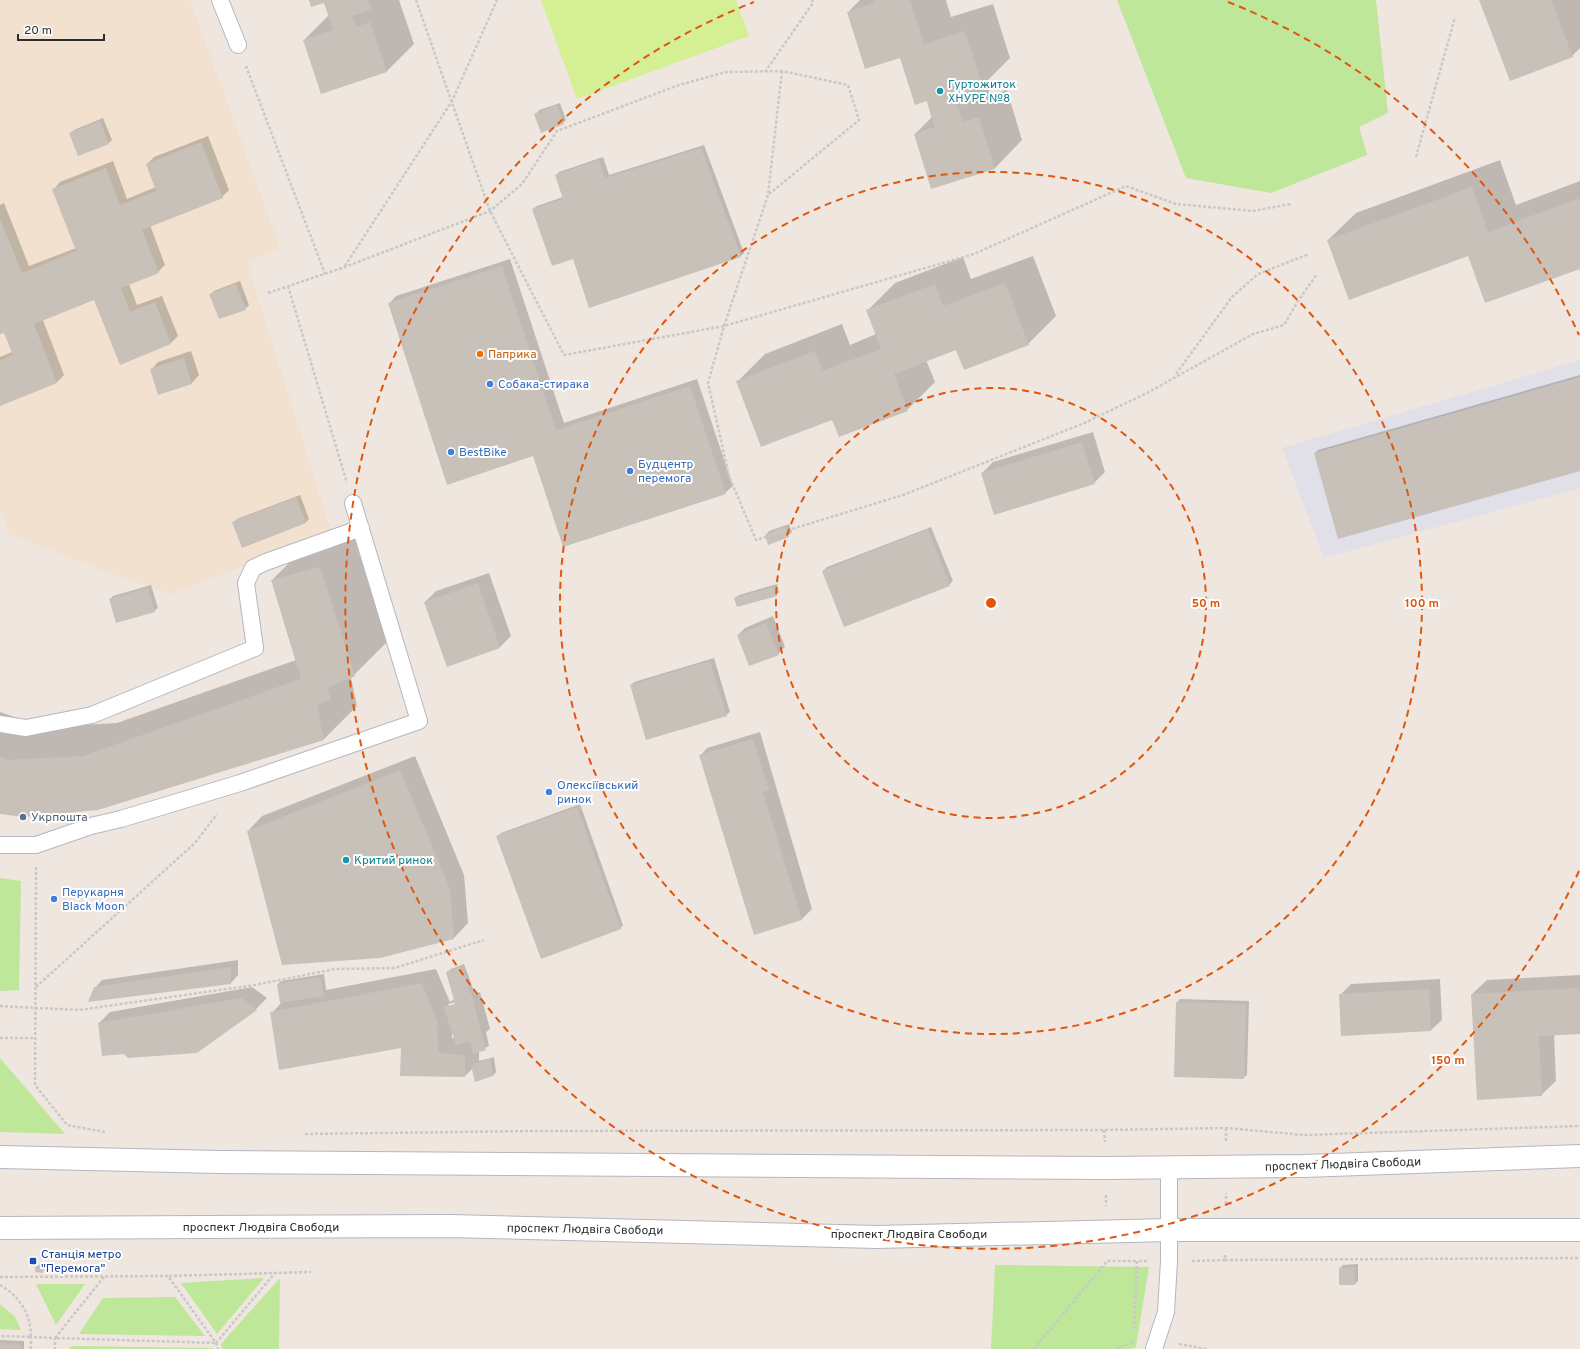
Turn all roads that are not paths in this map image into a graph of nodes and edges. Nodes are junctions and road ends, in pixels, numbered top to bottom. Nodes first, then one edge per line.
1 (220, 0) edge
2 (238, 45) road end
3 (353, 503) road end
4 (361, 528) junction
5 (0, 724) edge
6 (0, 845) edge
7 (1580, 1156) edge
8 (0, 1157) edge
9 (1169, 1167) junction
10 (0, 1228) edge
11 (1169, 1230) junction
12 (1580, 1230) edge
13 (1154, 1349) edge

1 - 2 lane
3 - 4 lane
4 - 5 lane
4 - 6 lane
7 - 9 main road, проспект Людвіга Свободи
8 - 9 main road, проспект Людвіга Свободи
9 - 11 lane
10 - 11 main road, проспект Людвіга Свободи
11 - 12 main road, проспект Людвіга Свободи
11 - 13 lane

